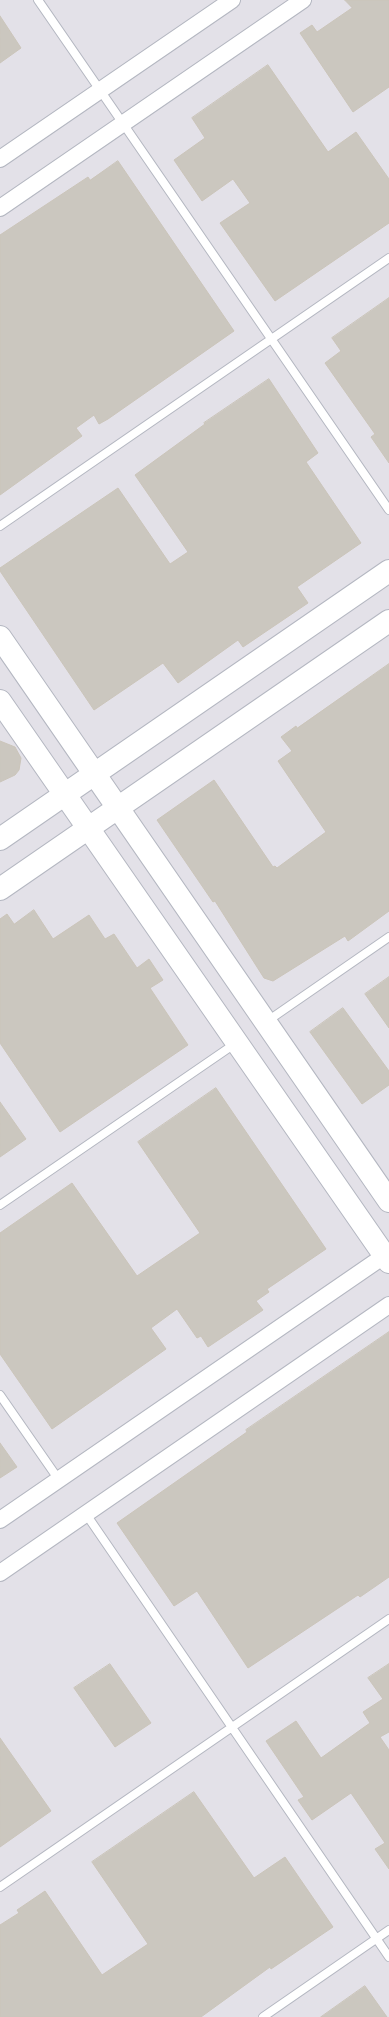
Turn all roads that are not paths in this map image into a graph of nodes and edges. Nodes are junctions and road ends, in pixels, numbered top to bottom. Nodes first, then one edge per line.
1 (38, 0) edge
2 (232, 0) edge
3 (303, 0) edge
4 (100, 90) junction
5 (123, 123) junction
6 (0, 159) edge
7 (0, 208) edge
8 (389, 258) edge
9 (271, 339) junction
10 (389, 510) edge
11 (0, 526) edge
12 (389, 572) edge
13 (389, 621) edge
14 (0, 637) edge
15 (0, 701) edge
16 (95, 774) junction
17 (65, 795) junction
18 (118, 808) junction
19 (88, 828) junction
20 (0, 839) edge
21 (0, 889) edge
22 (389, 937) edge
23 (266, 1022) junction
24 (237, 1042) junction
25 (389, 1201) edge
26 (0, 1205) edge
27 (387, 1259) edge
28 (389, 1305) edge
29 (0, 1395) edge
30 (59, 1480) junction
31 (86, 1514) junction
32 (0, 1520) edge
33 (0, 1573) edge
34 (389, 1619) edge
35 (232, 1727) junction
36 (0, 1887) edge
37 (389, 1930) edge
38 (377, 1939) junction
39 (389, 1957) edge
40 (263, 2017) edge

1 - 4 lane
2 - 4 street
3 - 5 street
4 - 5 lane
4 - 6 street
5 - 7 street
5 - 9 lane
8 - 9 lane
9 - 10 lane
9 - 11 lane
12 - 16 street
13 - 18 street
14 - 16 street
15 - 17 street
16 - 17 street
16 - 18 street
17 - 19 street
17 - 20 street
18 - 19 street
18 - 23 street
19 - 21 street
19 - 24 street
22 - 23 lane
23 - 25 street
24 - 26 lane
24 - 27 street
27 - 30 street
28 - 31 street
29 - 30 lane
30 - 32 street
31 - 33 street
31 - 35 lane
34 - 35 lane
35 - 36 lane
35 - 38 lane
37 - 38 lane
38 - 39 lane
38 - 40 lane

